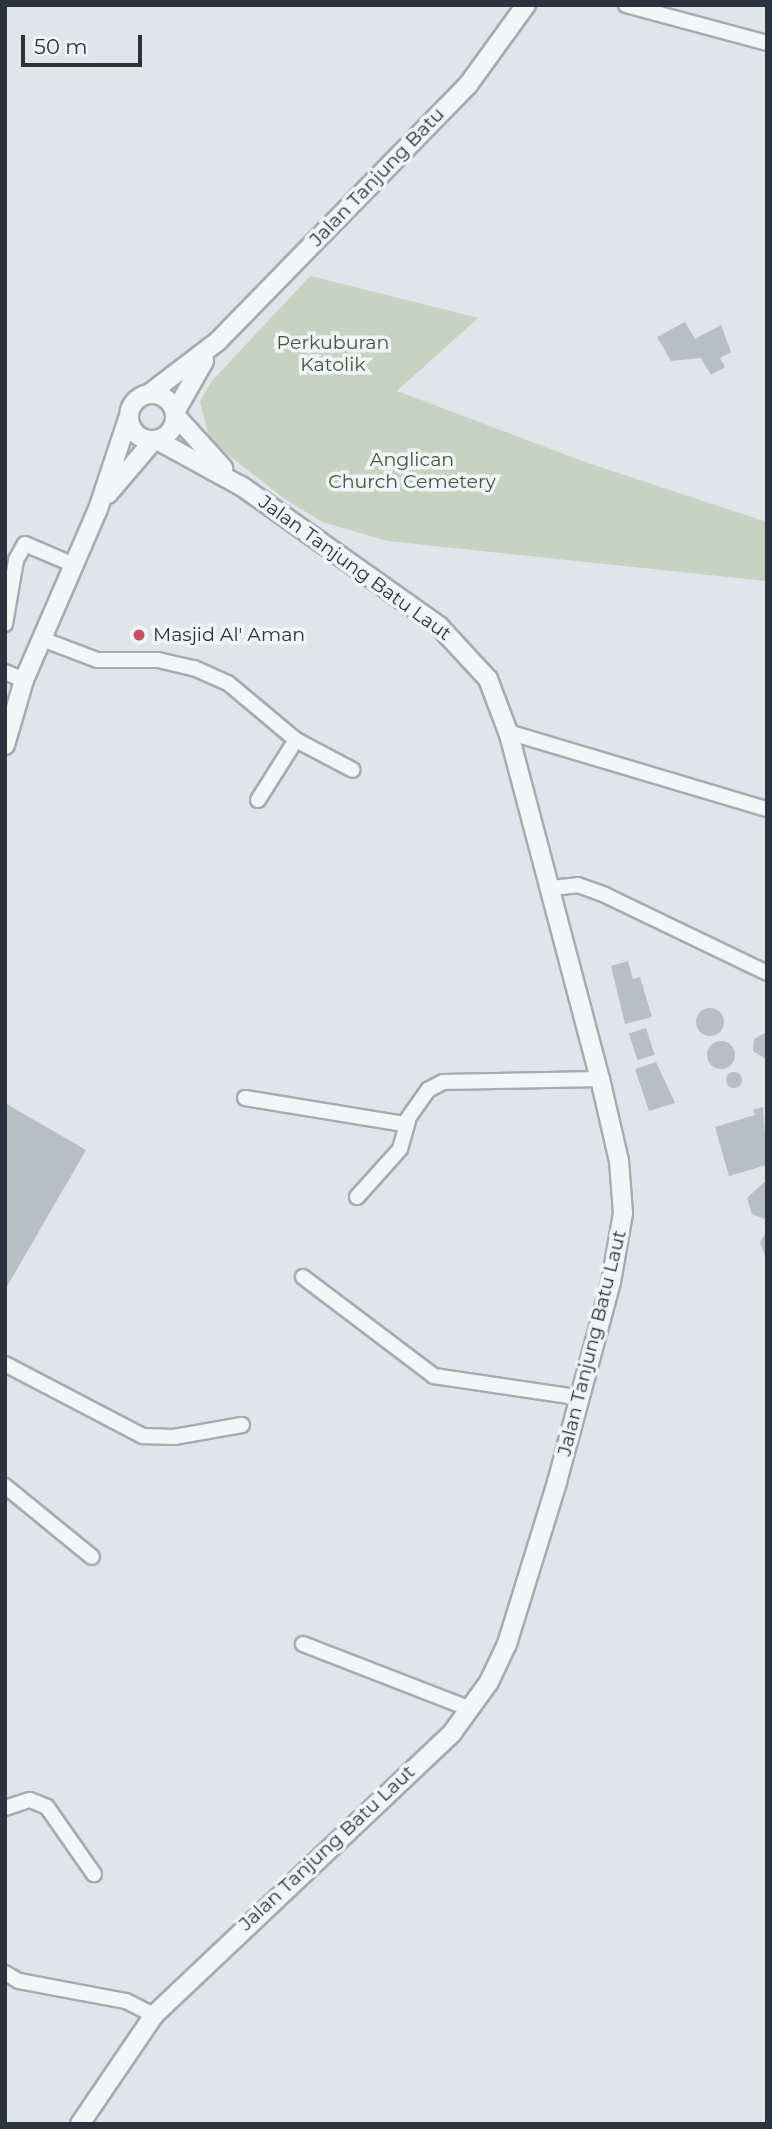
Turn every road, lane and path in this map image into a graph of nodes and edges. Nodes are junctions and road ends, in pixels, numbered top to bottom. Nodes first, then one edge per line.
1 (526, 5) edge
2 (626, 5) edge
3 (767, 43) edge
4 (218, 341) junction
5 (149, 394) junction
6 (175, 414) junction
7 (128, 419) junction
8 (155, 440) junction
9 (241, 485) junction
10 (98, 509) junction
11 (74, 565) junction
12 (5, 624) edge
13 (42, 639) junction
14 (5, 672) edge
15 (24, 680) junction
16 (508, 732) junction
17 (296, 740) junction
18 (5, 745) edge
19 (354, 770) dead end
20 (258, 800) dead end
21 (767, 809) edge
22 (551, 887) junction
23 (767, 973) edge
24 (600, 1079) junction
25 (245, 1098) dead end
26 (408, 1121) junction
27 (357, 1197) dead end
28 (303, 1277) dead end
29 (5, 1364) edge
30 (577, 1398) junction
31 (242, 1425) dead end
32 (5, 1486) edge
33 (92, 1557) dead end
34 (303, 1644) dead end
35 (471, 1709) junction
36 (5, 1808) edge
37 (94, 1874) dead end
38 (5, 1973) edge
39 (154, 2015) junction
40 (80, 2124) edge

1 - 4 street, Jalan Tanjung Batu
2 - 3 street
4 - 5 street, Jalan Tanjung Batu
4 - 6 street, Jalan Tanjung Batu
5 - 6 street
5 - 7 street
6 - 8 street
6 - 9 street, Jalan Tanjung Batu Laut
7 - 8 street
7 - 10 street
8 - 9 street, Jalan Tanjung Batu Laut
8 - 10 street
9 - 16 street, Jalan Tanjung Batu Laut
10 - 11 street
11 - 12 street
11 - 13 street
13 - 15 street
13 - 17 street
14 - 15 street
15 - 18 street
16 - 21 street
16 - 22 street, Jalan Tanjung Batu Laut
17 - 19 street
17 - 20 street
22 - 23 street
22 - 24 street, Jalan Tanjung Batu Laut
24 - 26 street
24 - 30 street, Jalan Tanjung Batu Laut
25 - 26 street
26 - 27 street
28 - 30 street
29 - 31 street
30 - 35 street, Jalan Tanjung Batu Laut
32 - 33 street
34 - 35 street
35 - 39 street, Jalan Tanjung Batu Laut
36 - 37 street
38 - 39 street
39 - 40 street, Jalan Tanjung Batu Laut

